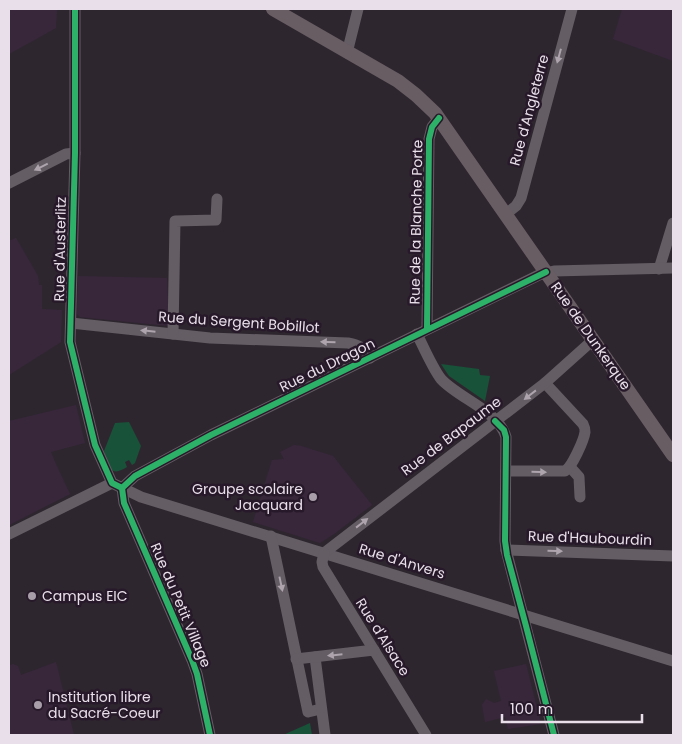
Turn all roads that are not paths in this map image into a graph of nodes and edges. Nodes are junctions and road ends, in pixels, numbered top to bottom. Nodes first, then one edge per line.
1 (75, 9) edge
2 (273, 9) edge
3 (358, 9) edge
4 (572, 9) edge
5 (347, 53) junction
6 (439, 118) junction
7 (74, 153) junction
8 (9, 183) edge
9 (217, 199) dead end
10 (506, 214) junction
11 (673, 222) edge
12 (673, 268) edge
13 (658, 269) junction
14 (546, 272) junction
15 (70, 323) junction
16 (422, 332) junction
17 (174, 334) junction
18 (593, 340) junction
19 (370, 358) junction
20 (545, 383) junction
21 (495, 420) junction
22 (673, 454) edge
23 (570, 467) junction
24 (506, 471) junction
25 (117, 485) junction
26 (580, 497) dead end
27 (9, 534) edge
28 (271, 536) junction
29 (506, 550) junction
30 (324, 553) junction
31 (673, 556) edge
32 (523, 614) junction
33 (374, 650) junction
34 (315, 657) junction
35 (296, 659) junction
36 (673, 661) edge
37 (321, 709) junction
38 (210, 735) edge
39 (325, 735) edge
40 (426, 735) edge
41 (554, 735) edge

1 - 7 street, Rue d'Austerlitz
2 - 5 main road
3 - 5 street
4 -> 10 street, Rue d'Angleterre
5 - 6 main road
6 - 10 main road, Rue de Dunkerque
6 - 16 street, Rue de la Blanche Porte
7 -> 8 street
7 - 15 street, Rue d'Austerlitz
9 - 17 street
10 - 14 main road, Rue de Dunkerque
11 - 13 street
12 - 13 street
13 - 14 street
14 - 16 street, Rue du Dragon
14 - 18 main road, Rue de Dunkerque
17 -> 15 street, Rue du Sergent Bobillot
15 - 25 street, Rue d'Austerlitz
16 - 19 street, Rue du Dragon
16 - 21 street, Rue de la Blanche Porte
19 -> 17 street, Rue du Sergent Bobillot
18 - 20 street, Rue de Bapaume
18 - 22 main road, Rue de Dunkerque
19 - 25 street, Rue du Dragon
20 -> 21 street, Rue de Bapaume
20 - 23 street
21 - 24 street, Rue de la Blanche Porte
30 -> 21 street, Rue de Bapaume
24 -> 23 street
23 - 26 street
24 - 29 street, Rue de la Blanche Porte
25 - 27 street, Rue du Dragon
25 - 28 street, Rue d'Anvers
25 - 38 street, Rue du Petit Village
28 - 30 street, Rue d'Anvers
28 -> 35 street
29 -> 31 street, Rue d'Haubourdin
29 - 32 street, Rue de la Blanche Porte
30 - 32 street, Rue d'Anvers
30 - 33 street, Rue d'Alsace
32 - 36 street, Rue d'Anvers
32 - 41 street, Rue de la Blanche Porte
33 -> 34 street
33 - 40 street, Rue d'Alsace
34 - 35 street
34 - 37 street
35 - 37 street
37 - 39 street

